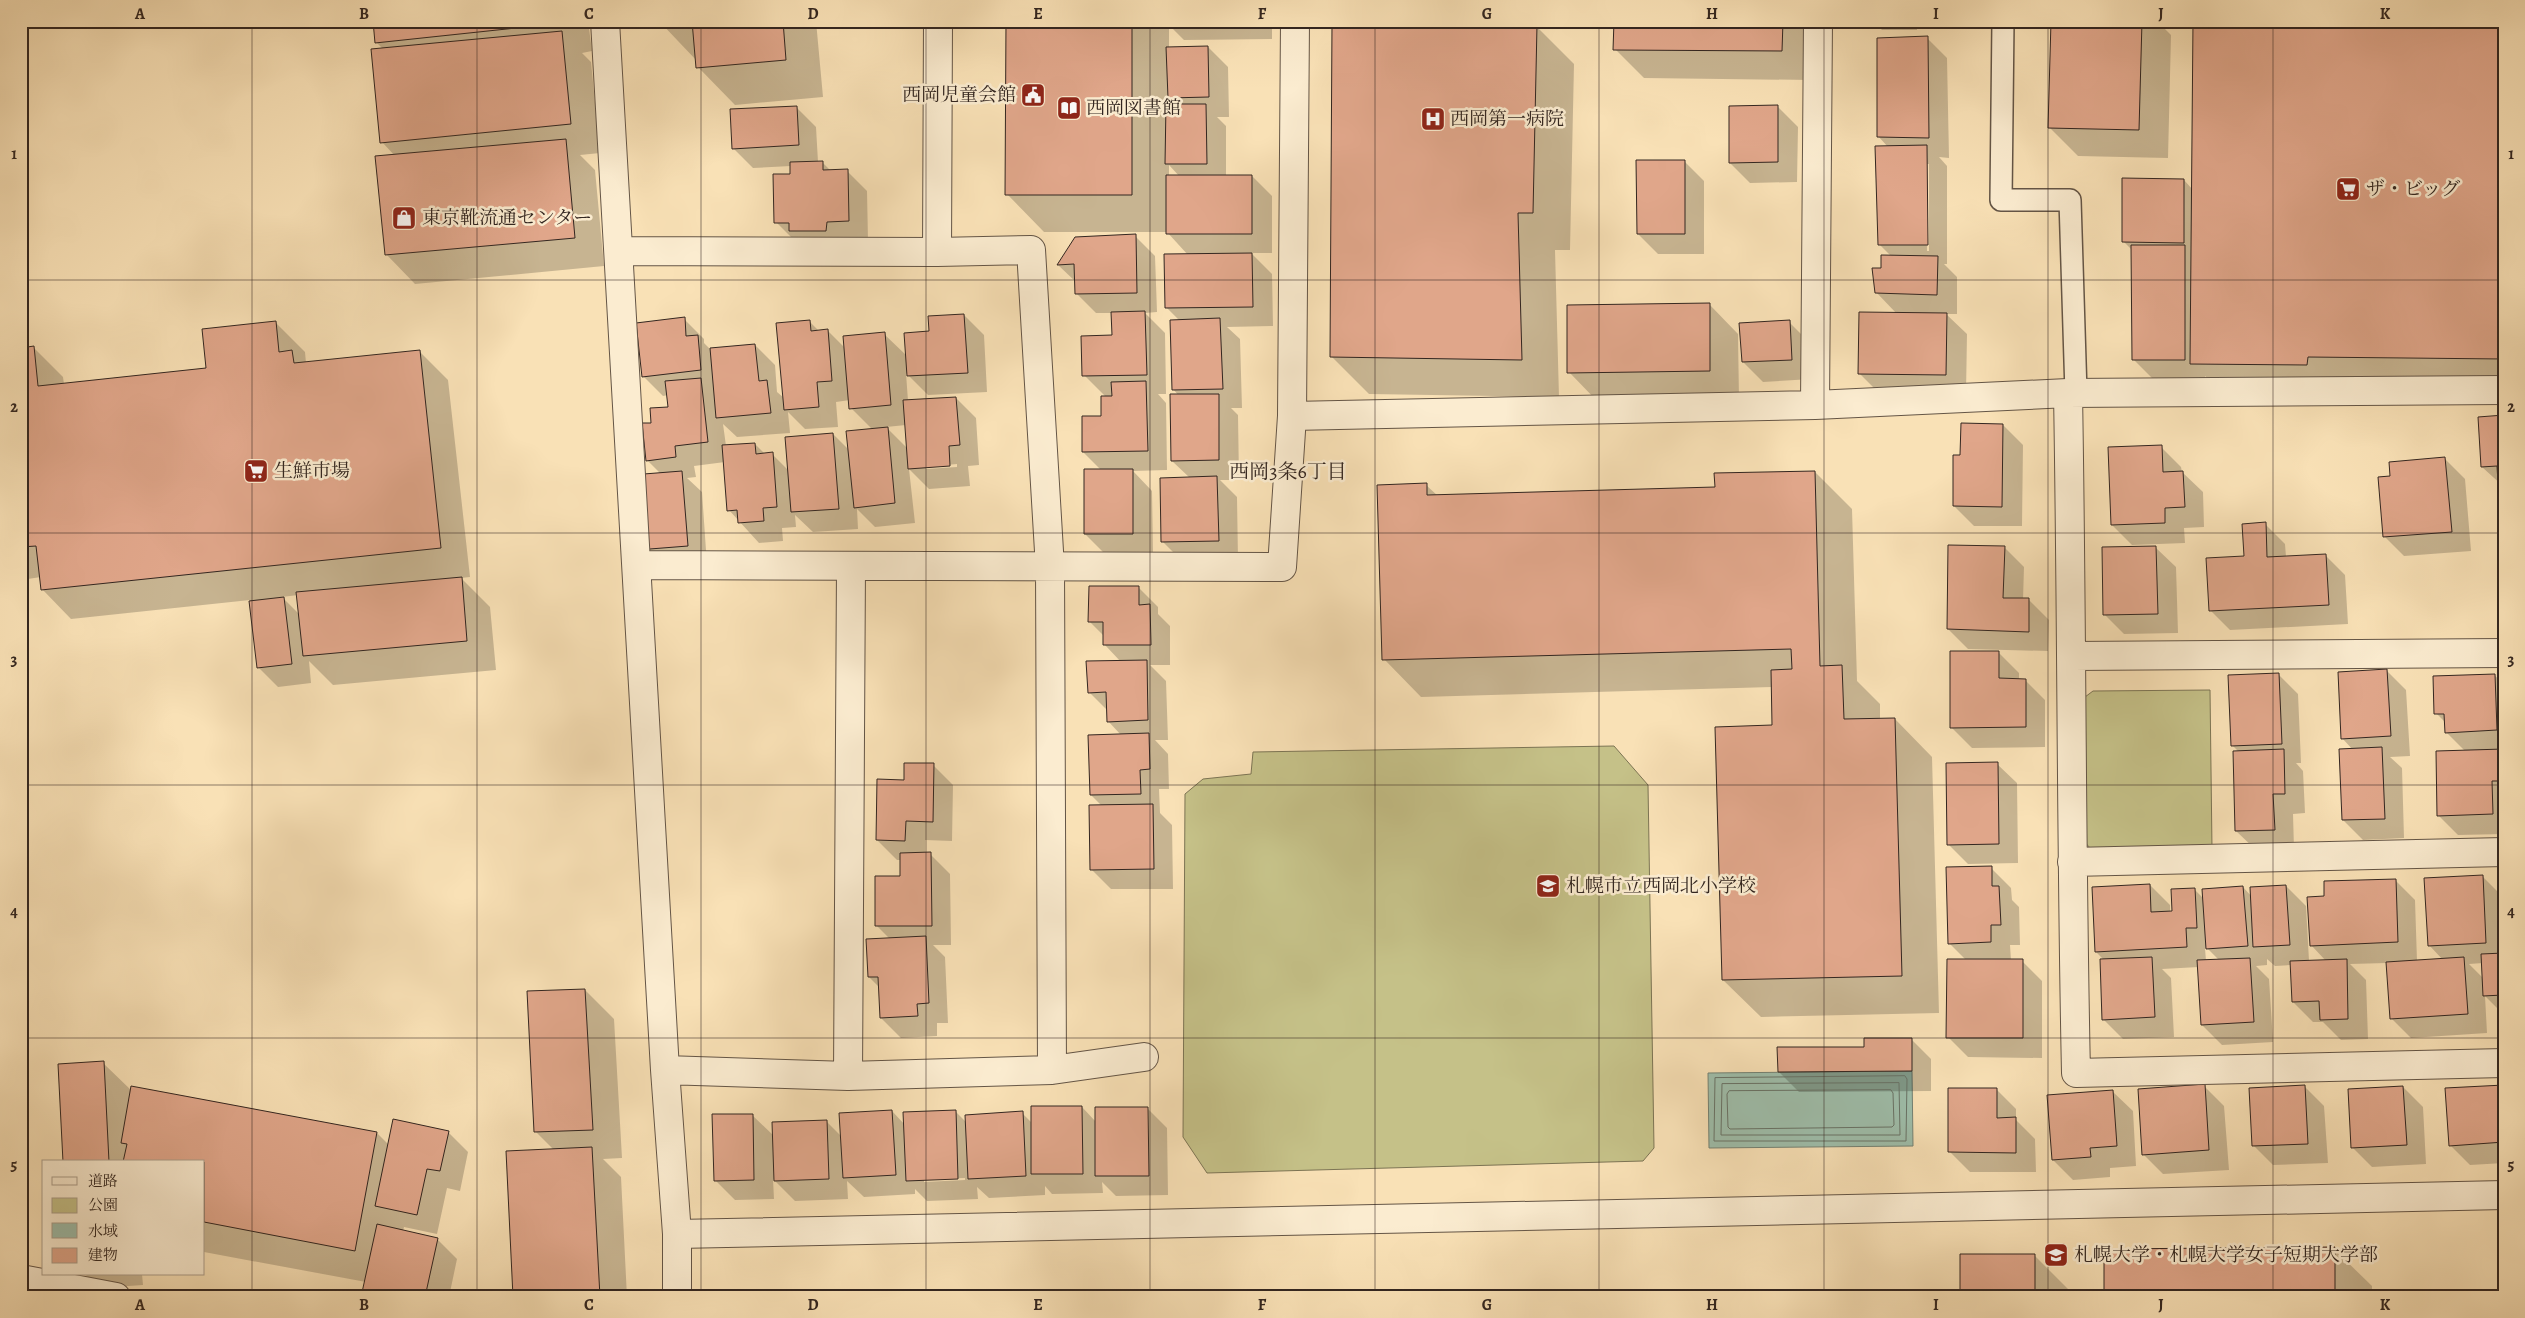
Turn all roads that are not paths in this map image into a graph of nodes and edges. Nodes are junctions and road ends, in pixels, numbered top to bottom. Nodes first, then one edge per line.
1 (605, 21) edge
2 (938, 21) edge
3 (1295, 21) edge
4 (1818, 21) edge
5 (2003, 21) edge
6 (619, 251) junction
7 (937, 252) junction
8 (2504, 390) edge
9 (2072, 393) junction
10 (1815, 406) junction
11 (1292, 416) junction
12 (638, 565) junction
13 (851, 567) junction
14 (1050, 568) junction
15 (2504, 653) edge
16 (2073, 656) junction
17 (2504, 852) edge
18 (2072, 862) junction
19 (1144, 1057) dead end
20 (2504, 1063) edge
21 (665, 1070) junction
22 (1052, 1070) junction
23 (848, 1076) junction
24 (2504, 1195) edge
25 (677, 1234) junction
26 (21, 1279) edge
27 (67, 1292) edge
28 (116, 1297) edge
29 (677, 1297) edge

1 - 6 street
2 - 7 street
3 - 11 street
4 - 10 street
5 - 9 lane
6 - 7 street
6 - 12 street
7 - 14 street
8 - 9 street
9 - 10 street
9 - 16 street
10 - 11 street
11 - 14 street
12 - 13 street
12 - 21 street
13 - 14 street
13 - 23 street
14 - 22 street
15 - 16 street
16 - 18 street
17 - 18 street
18 - 20 street
19 - 22 street
21 - 23 street
21 - 25 street
22 - 23 street
24 - 25 street
25 - 29 street
26 - 27 street
27 - 28 street

